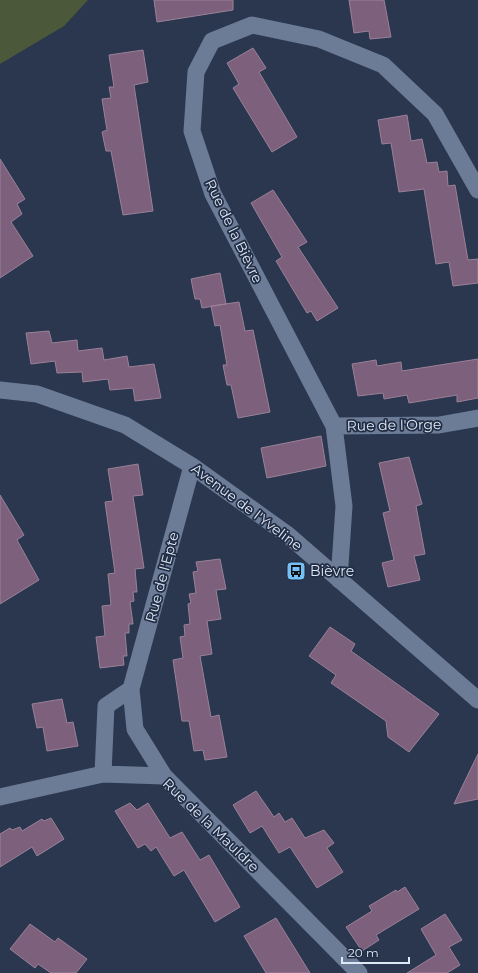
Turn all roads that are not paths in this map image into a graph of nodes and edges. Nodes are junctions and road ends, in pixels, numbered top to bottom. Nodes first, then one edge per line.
1 (478, 190) edge
2 (0, 387) edge
3 (0, 390) edge
4 (478, 418) edge
5 (334, 426) junction
6 (192, 466) junction
7 (339, 580) junction
8 (131, 688) junction
9 (478, 700) edge
10 (103, 774) junction
11 (164, 776) junction
12 (0, 798) edge
13 (359, 973) edge

1 - 5 street, Rue de la Bièvre
2 - 3 street
3 - 6 street, Avenue de l'Yveline
4 - 5 street, Rue de l'Orge
5 - 7 street, Rue de la Bièvre
6 - 7 street, Avenue de l'Yveline
6 - 8 street, Rue de l'Epte
7 - 9 street, Avenue de l'Yveline
8 - 10 street
8 - 11 street, Rue de l'Epte
10 - 11 street, Rue de la Mauldre
10 - 12 street, Rue de la Mauldre
11 - 13 street, Rue de la Mauldre

